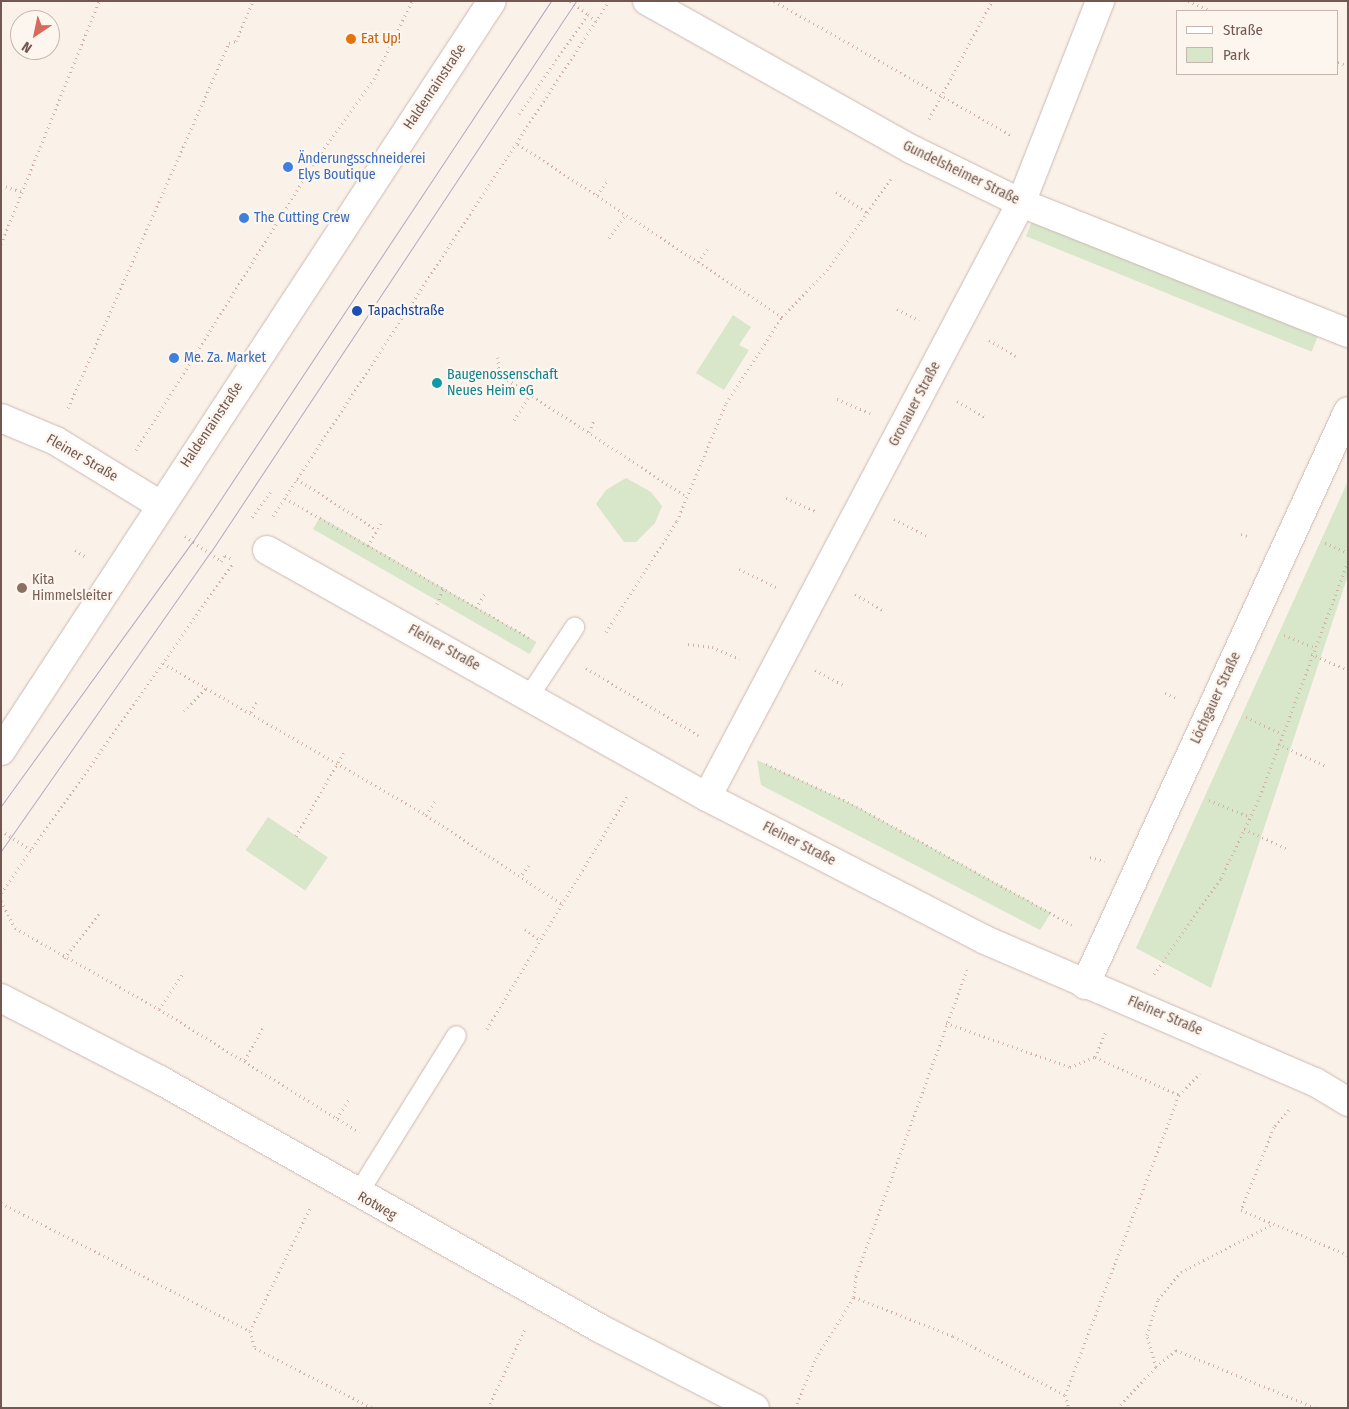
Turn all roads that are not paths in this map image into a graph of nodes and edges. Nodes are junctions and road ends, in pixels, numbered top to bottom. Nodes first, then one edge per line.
1 (492, 1) edge
2 (647, 1) edge
3 (1100, 1) edge
4 (1021, 204) junction
5 (1348, 332) edge
6 (1348, 411) edge
7 (1, 418) edge
8 (159, 504) junction
9 (255, 554) road end
10 (574, 627) dead end
11 (529, 696) junction
12 (1, 751) edge
13 (707, 797) junction
14 (1085, 985) junction
15 (1, 998) edge
16 (456, 1035) dead end
17 (1348, 1102) edge
18 (357, 1194) junction
19 (755, 1408) edge

1 - 8 street, Haldenrainstraße
2 - 4 street, Gundelsheimer Straße
3 - 4 street, Gronauer Straße
4 - 5 street, Gundelsheimer Straße
4 - 13 street, Gronauer Straße
6 - 14 street, Löchgauer Straße
7 - 8 street, Fleiner Straße
8 - 12 street, Haldenrainstraße
9 - 11 street, Fleiner Straße
10 - 11 lane
11 - 13 street, Fleiner Straße
13 - 14 street, Fleiner Straße
14 - 17 street, Fleiner Straße
15 - 18 street, Rotweg
16 - 18 lane
18 - 19 street, Rotweg

